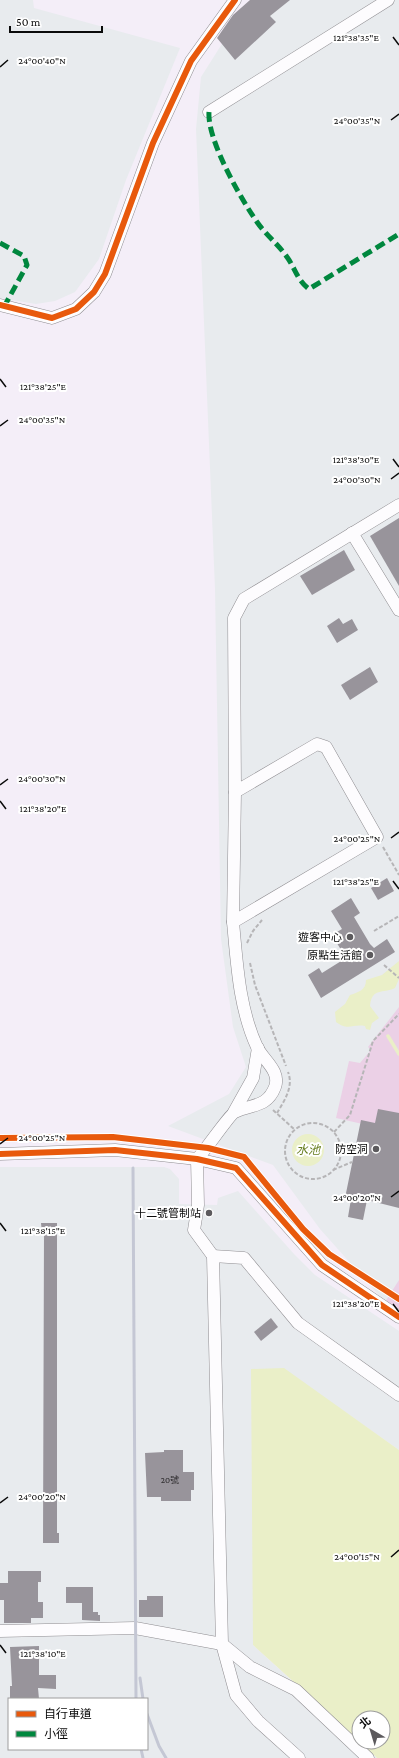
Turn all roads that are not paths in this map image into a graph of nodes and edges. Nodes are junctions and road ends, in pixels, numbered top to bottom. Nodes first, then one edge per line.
1 (235, 0) edge
2 (388, 0) edge
3 (209, 112) dead end
4 (0, 305) edge
5 (399, 505) edge
6 (352, 533) junction
7 (399, 610) edge
8 (235, 792) junction
9 (233, 922) junction
10 (258, 1048) junction
11 (234, 1112) junction
12 (0, 1154) edge
13 (198, 1159) junction
14 (213, 1256) junction
15 (399, 1317) edge
16 (399, 1395) edge
17 (0, 1631) edge
18 (222, 1644) junction
19 (299, 1758) edge
20 (368, 1758) edge

1 - 4 street
2 - 3 street
5 - 6 street
6 - 7 street
6 - 8 street
8 - 9 street
8 - 9 street
9 - 10 street
10 - 11 street
10 - 11 street
11 - 13 street
12 - 13 street
13 - 14 street
13 - 15 street
14 - 16 street
14 - 18 street
17 - 18 street
18 - 19 street
18 - 20 street

